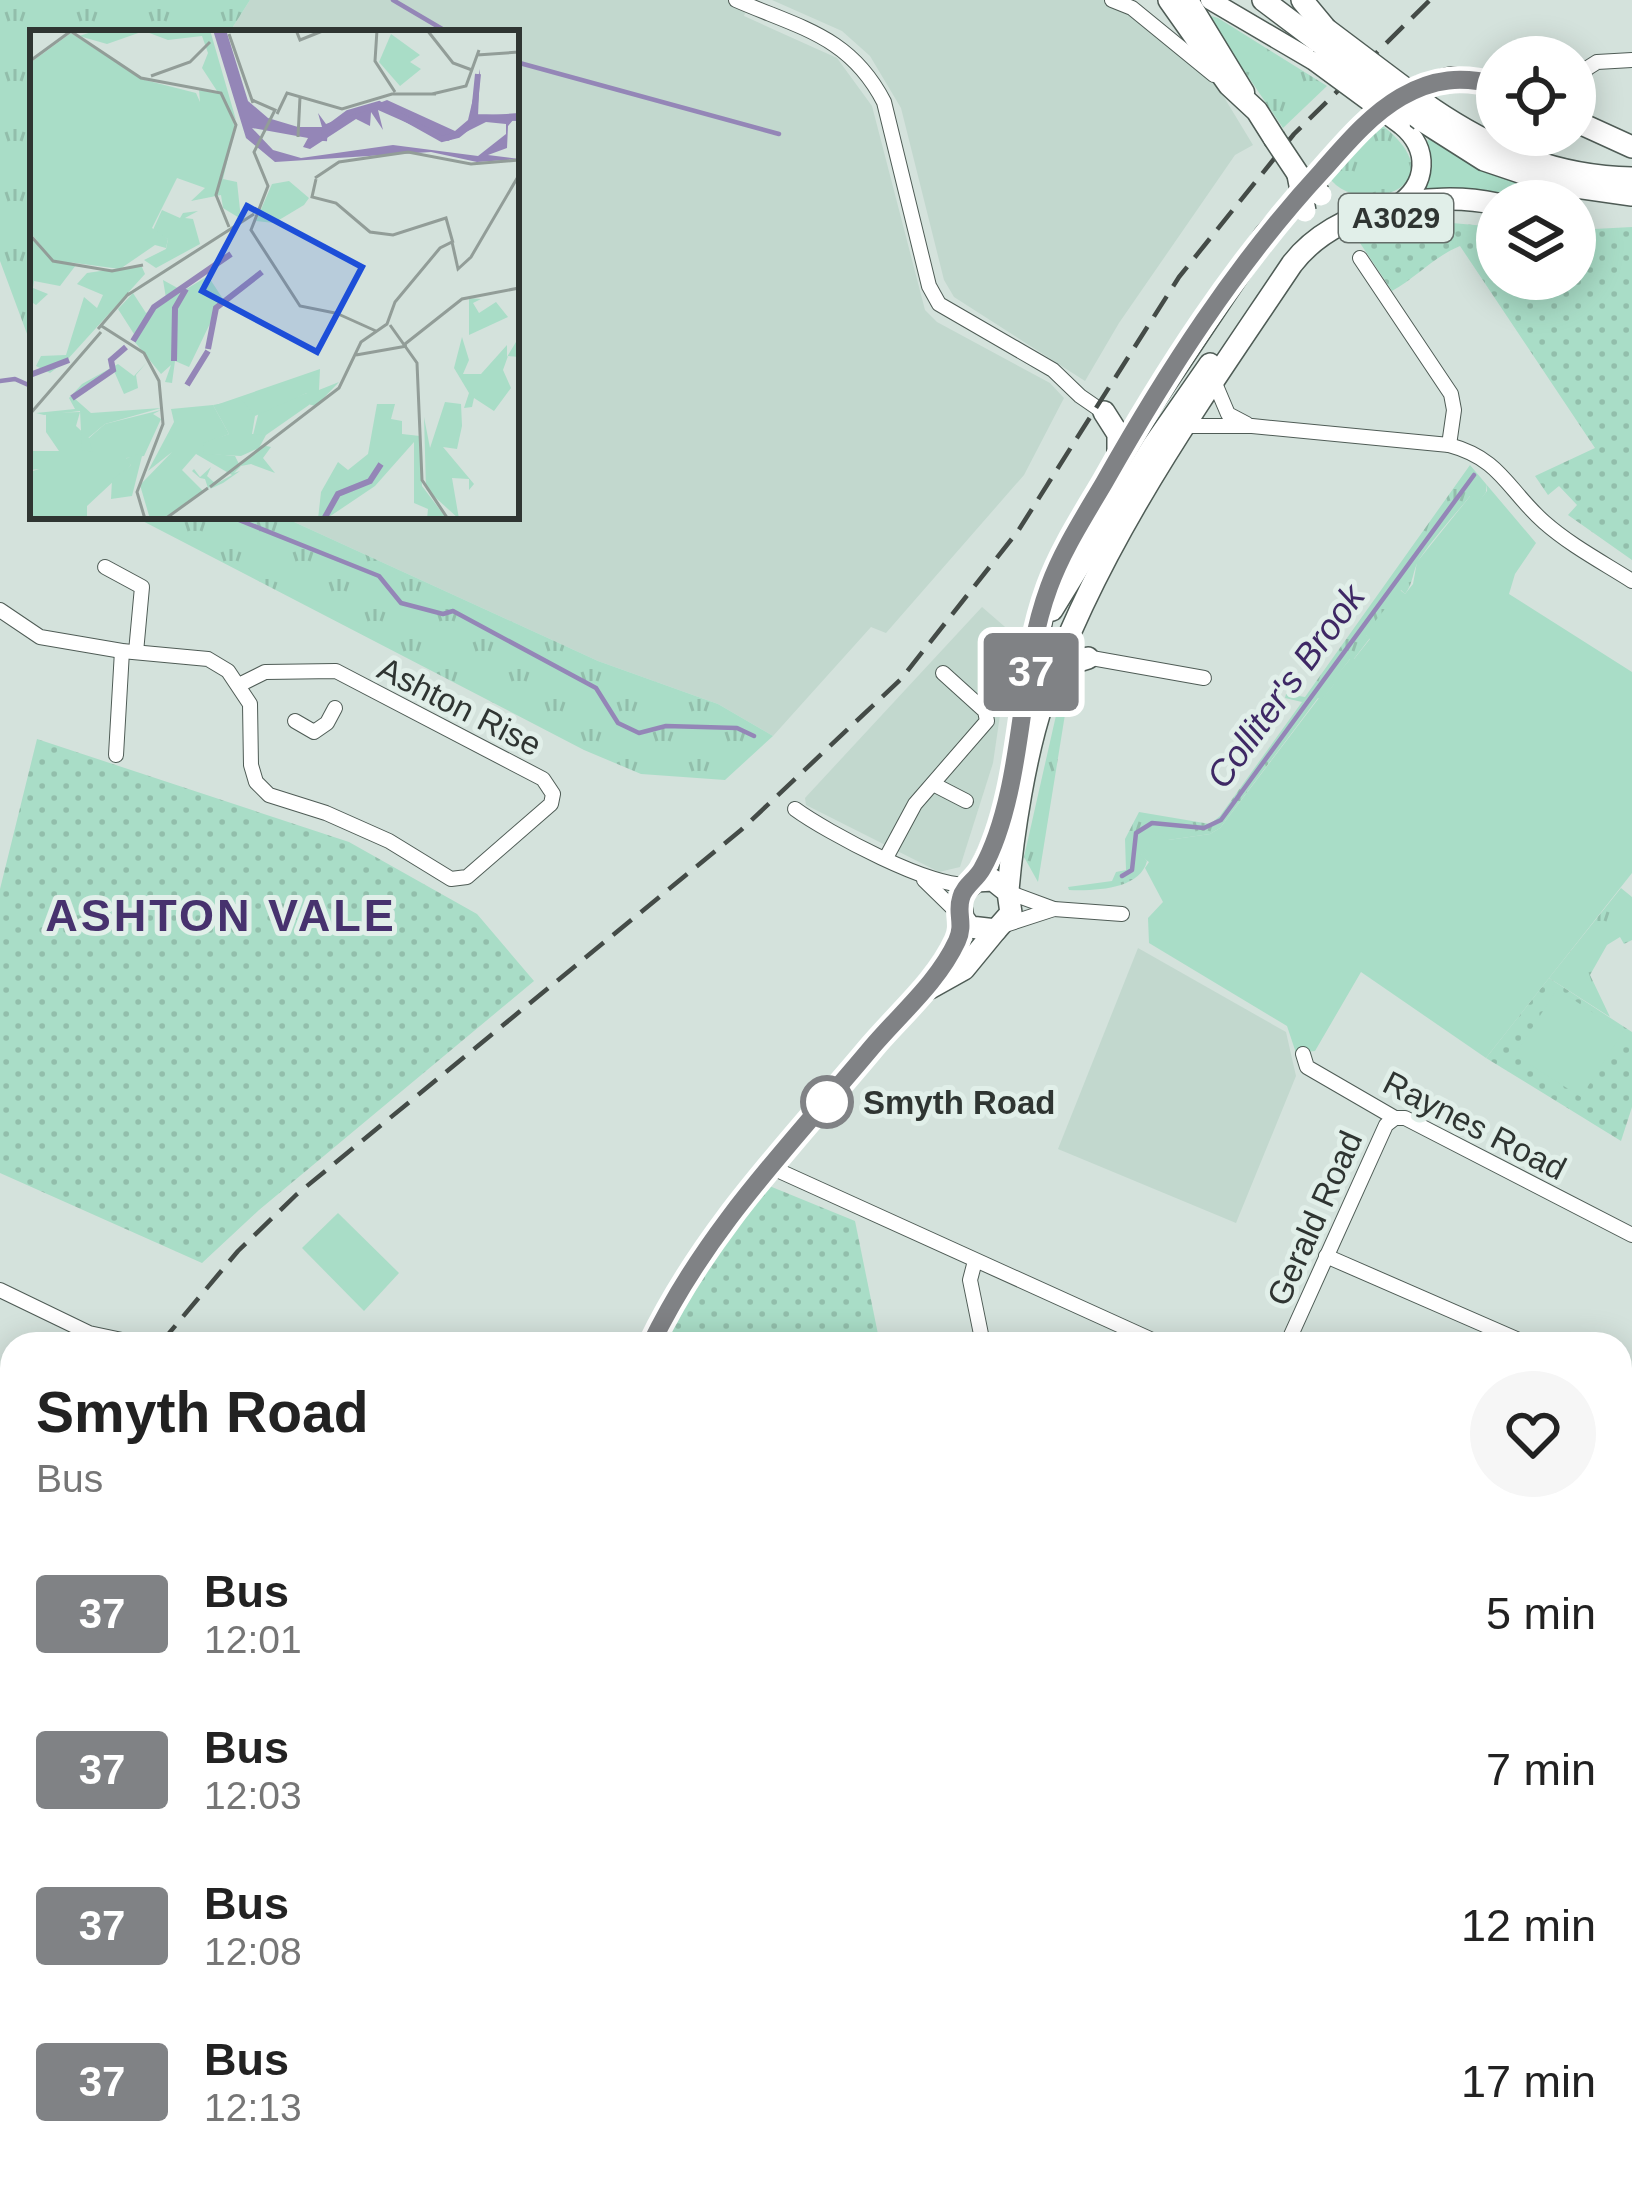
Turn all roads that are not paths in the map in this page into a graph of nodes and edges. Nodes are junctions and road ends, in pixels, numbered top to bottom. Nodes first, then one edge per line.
1 (736, 0) edge
2 (1112, 0) edge
3 (1169, 0) edge
4 (1189, 0) edge
5 (1210, 0) edge
6 (1263, 0) edge
7 (1286, 0) edge
8 (1302, 0) edge
9 (1320, 44) junction
10 (1632, 60) edge
11 (1596, 63) edge
12 (1476, 82) edge
13 (1229, 86) junction
14 (1257, 112) junction
15 (1418, 118) junction
16 (1596, 130) edge
17 (1632, 147) edge
18 (1632, 178) edge
19 (1632, 196) edge
20 (1596, 200) edge
21 (1476, 202) edge
22 (1313, 203) junction
23 (1397, 205) junction
24 (1476, 208) edge
25 (1374, 210) junction
26 (1301, 252) junction
27 (1350, 278) dead end
28 (1214, 381) junction
29 (1104, 412) junction
30 (1185, 426) junction
31 (1252, 426) junction
32 (1132, 432) junction
33 (1449, 445) junction
34 (1153, 446) junction
35 (1118, 457) junction
36 (1158, 469) junction
37 (105, 567) dead end
38 (1632, 581) edge
39 (0, 610) edge
40 (1038, 638) junction
41 (129, 652) junction
42 (1063, 652) junction
43 (1088, 658) junction
44 (943, 673) dead end
45 (1054, 674) junction
46 (1030, 677) junction
47 (1204, 678) dead end
48 (241, 685) junction
49 (334, 709) dead end
50 (295, 722) dead end
51 (116, 755) dead end
52 (933, 784) junction
53 (966, 801) dead end
54 (795, 809) dead end
55 (887, 856) junction
56 (921, 877) junction
57 (973, 882) junction
58 (1008, 891) junction
59 (1054, 909) junction
60 (1122, 914) dead end
61 (963, 920) junction
62 (999, 928) junction
63 (923, 992) junction
64 (1303, 1054) dead end
65 (1395, 1118) junction
66 (794, 1141) junction
67 (775, 1169) junction
68 (754, 1187) junction
69 (1632, 1235) edge
70 (1326, 1256) junction
71 (975, 1261) junction
72 (0, 1290) edge
73 (87, 1332) edge
74 (657, 1332) edge
75 (981, 1332) edge
76 (1134, 1332) edge
77 (1292, 1332) edge
78 (1500, 1332) edge

1 - 29 street
2 - 13 street
3 - 13 highway, A3029
4 - 14 main road, A3029
5 - 9 main road
6 - 9 highway
7 - 9 highway
8 - 9 highway
9 - 15 highway, bridge
10 - 11 street
12 - 32 highway, A3029
13 - 14 highway, A3029
14 - 22 highway, A3029, bridge
15 - 18 highway
15 - 19 highway
15 - 23 main road, A3029
16 - 17 highway
19 - 20 highway
21 - 23 highway, A3029
22 - 25 highway, A3029
22 - 34 highway, A3029
23 - 25 highway, A3029
24 - 26 highway, A3029
25 - 26 highway, A3029
26 - 28 highway, A3029
27 - 33 street
28 - 30 highway, A3029
28 - 31 street
29 - 32 street
29 - 35 highway
30 - 31 street
30 - 36 highway, A3029
31 - 33 street
32 - 34 street
32 - 35 highway, A3029
33 - 38 street
34 - 36 street
34 - 40 highway, A3029
35 - 40 highway, A3029
36 - 42 highway, A3029
37 - 41 street
39 - 41 street
40 - 46 highway, A3029
41 - 48 street
41 - 51 street
42 - 43 street
42 - 45 highway, A3029
42 - 46 highway
43 - 45 highway
43 - 47 street
44 - 52 street
45 - 58 highway, A3029
46 - 57 highway, A3029
48 - 48 street, Ashton Rise
49 - 50 street
52 - 53 street
52 - 55 street
54 - 55 street
55 - 56 street
56 - 57 street
56 - 61 street
57 - 58 highway
57 - 61 highway, A3029
58 - 59 street
58 - 62 highway, A3029
59 - 60 street
59 - 62 street
61 - 62 highway
61 - 63 highway, A3029
62 - 63 highway, A3029
63 - 66 highway, A3029
64 - 65 street, Raynes Road
65 - 69 street, Raynes Road
65 - 70 street, Gerald Road
66 - 67 highway, A3029
66 - 68 highway, A3029
67 - 68 highway, A3029
67 - 71 street
68 - 74 highway, A3029
70 - 77 street, Gerald Road
70 - 78 street
71 - 75 street
71 - 76 street
72 - 73 street

